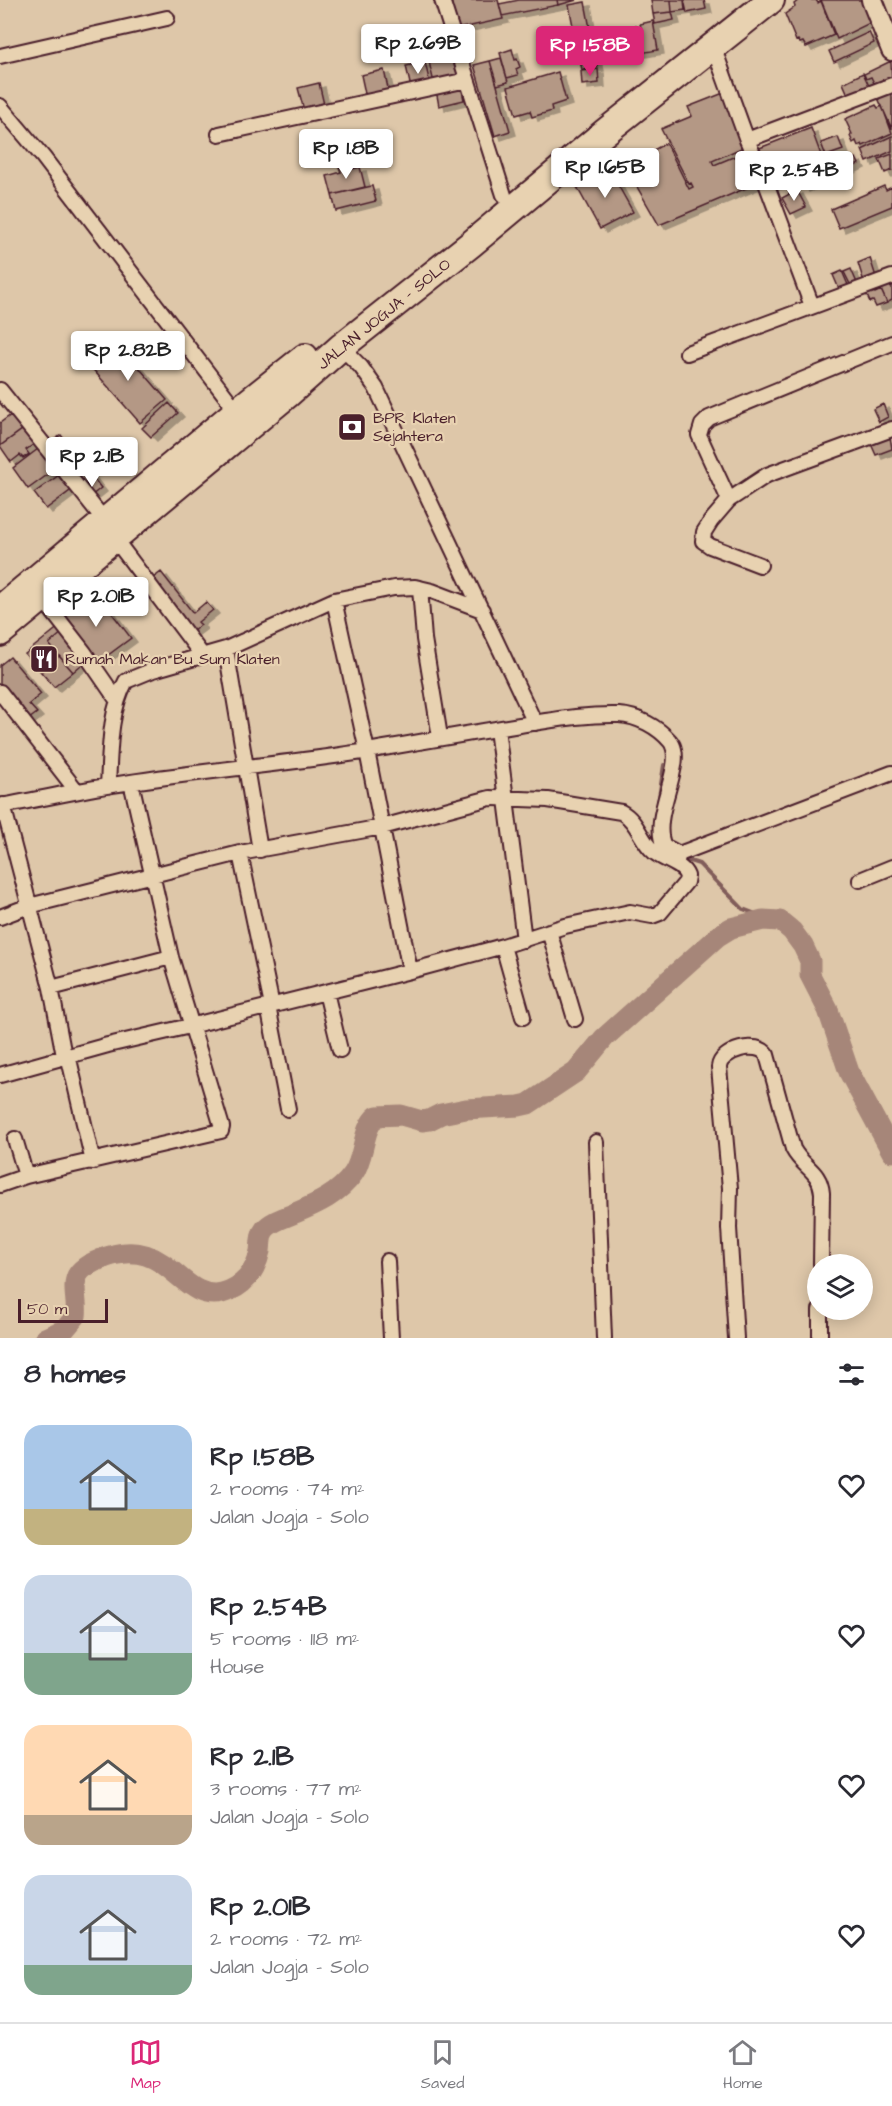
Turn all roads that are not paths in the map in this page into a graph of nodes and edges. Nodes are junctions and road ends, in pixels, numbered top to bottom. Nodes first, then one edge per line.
1 (442, 0) edge
2 (743, 0) edge
3 (771, 0) edge
4 (872, 0) edge
5 (167, 18) dead end
6 (713, 46) junction
7 (892, 50) edge
8 (0, 56) edge
9 (467, 80) junction
10 (892, 85) edge
11 (0, 106) edge
12 (219, 134) dead end
13 (747, 140) junction
14 (504, 195) junction
15 (892, 277) edge
16 (812, 306) junction
17 (892, 344) edge
18 (340, 347) junction
19 (687, 353) dead end
20 (0, 390) edge
21 (237, 411) junction
22 (892, 429) edge
23 (729, 500) junction
24 (110, 530) junction
25 (760, 565) dead end
26 (420, 588) junction
27 (42, 598) junction
28 (334, 600) junction
29 (0, 609) edge
30 (482, 610) junction
31 (0, 633) edge
32 (226, 649) junction
33 (202, 655) junction
34 (0, 692) edge
35 (117, 700) junction
36 (535, 723) junction
37 (497, 729) junction
38 (440, 737) junction
39 (367, 751) junction
40 (246, 767) junction
41 (892, 773) edge
42 (131, 782) junction
43 (108, 786) junction
44 (76, 790) junction
45 (507, 798) junction
46 (2, 805) edge
47 (382, 827) junction
48 (260, 850) junction
49 (240, 853) junction
50 (677, 859) junction
51 (892, 867) edge
52 (151, 876) junction
53 (860, 880) dead end
54 (29, 906) junction
55 (0, 917) edge
56 (549, 931) junction
57 (524, 940) junction
58 (503, 946) junction
59 (171, 957) junction
60 (410, 971) junction
61 (51, 988) junction
62 (326, 992) junction
63 (270, 1006) junction
64 (523, 1017) dead end
65 (575, 1019) dead end
66 (190, 1026) junction
67 (340, 1050) dead end
68 (66, 1056) junction
69 (0, 1075) edge
70 (288, 1108) dead end
71 (15, 1139) dead end
72 (596, 1142) dead end
73 (93, 1162) junction
74 (26, 1176) junction
75 (0, 1185) edge
76 (821, 1254) edge
77 (387, 1261) dead end
78 (820, 1320) edge
79 (391, 1338) edge
80 (604, 1338) edge
81 (736, 1338) edge
82 (820, 1338) edge

1 - 9 street
2 - 14 highway, JALAN JOGJA - SOLO
3 - 6 highway, JALAN JOGJA - SOLO
4 - 7 street
5 - 8 street
6 - 13 street
6 - 18 highway, JALAN JOGJA - SOLO
9 - 12 street
9 - 14 street
10 - 13 street
11 - 21 street
13 - 16 street
14 - 21 highway, JALAN JOGJA - SOLO
15 - 16 street
16 - 19 street
17 - 23 street
18 - 24 highway, JALAN JOGJA - SOLO
18 - 30 street
20 - 24 street
21 - 24 highway, JALAN JOGJA - SOLO
22 - 23 street
23 - 25 street
24 - 27 highway, JALAN JOGJA - SOLO
24 - 29 highway, JALAN JOGJA - SOLO
24 - 33 street
26 - 28 street
26 - 30 street
26 - 38 street
27 - 31 highway, JALAN JOGJA - SOLO
27 - 35 street
28 - 32 street
28 - 39 street
30 - 36 street
32 - 33 street
32 - 40 street
33 - 35 street
34 - 44 street
35 - 43 street
36 - 37 street
36 - 50 street
37 - 38 street
37 - 45 street
38 - 39 street
39 - 40 street
39 - 47 street
40 - 42 street
40 - 48 street
41 - 50 street
42 - 43 street
42 - 52 street
43 - 44 street
44 - 46 street
45 - 47 street
45 - 50 street
45 - 57 street
46 - 54 street
47 - 48 street
47 - 60 street
48 - 49 street
49 - 52 street
49 - 63 street
50 - 56 street
51 - 53 street
52 - 54 street
52 - 59 street
54 - 55 street
54 - 61 street
56 - 57 street
56 - 65 street
57 - 58 street
58 - 60 street
58 - 64 street
59 - 61 street
59 - 66 street
60 - 62 street
61 - 68 street
62 - 63 street
62 - 67 street
63 - 66 street
63 - 70 street
66 - 68 street
66 - 73 street
68 - 69 street
68 - 73 street
71 - 74 street
72 - 80 street
73 - 74 street
74 - 75 street
76 - 81 street
77 - 79 street
78 - 82 street

